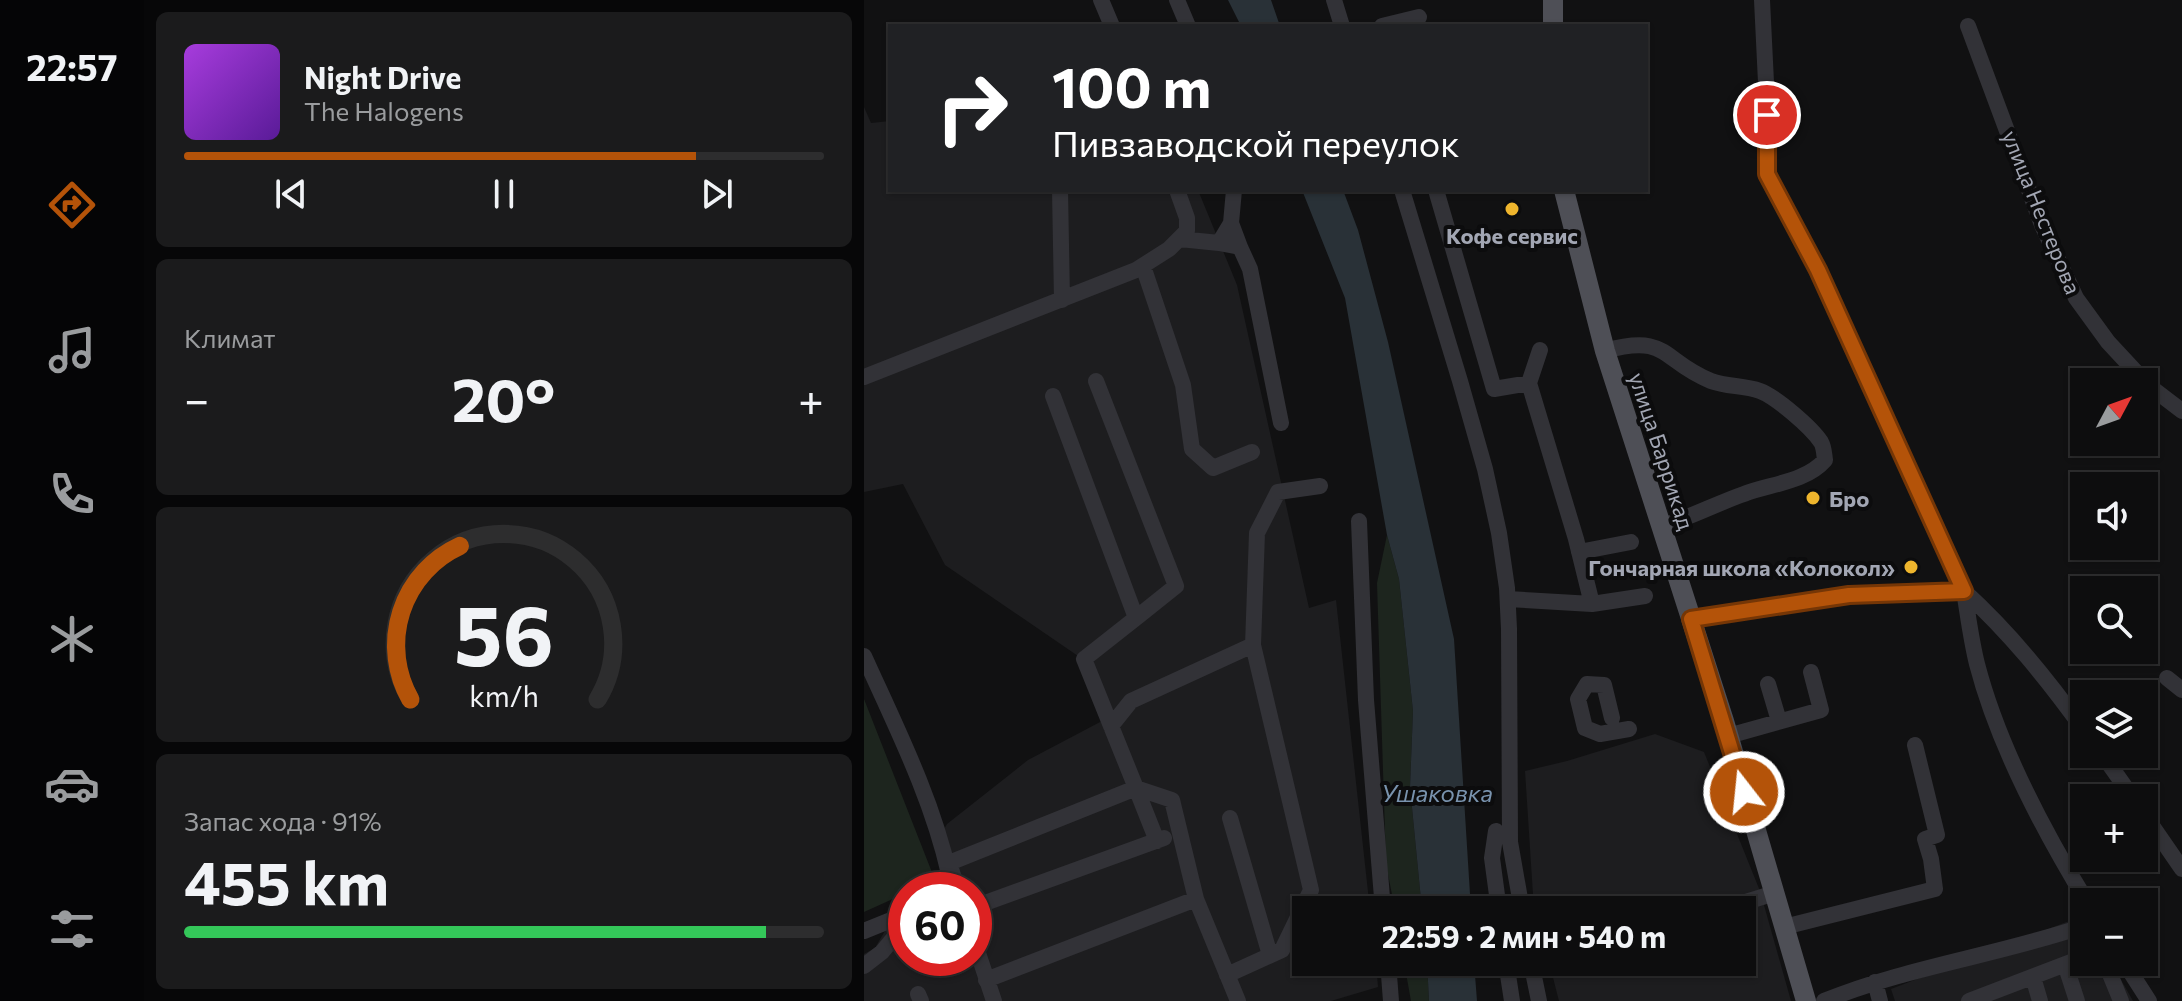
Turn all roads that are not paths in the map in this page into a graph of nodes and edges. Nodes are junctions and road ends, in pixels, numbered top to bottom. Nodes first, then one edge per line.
1 (1101, 0) edge
2 (1177, 0) edge
3 (1334, 0) edge
4 (1553, 0) edge
5 (1762, 0) edge
6 (1419, 17) dead end
7 (1111, 24) edge
8 (1187, 24) edge
9 (1341, 24) edge
10 (1390, 24) edge
11 (1553, 24) edge
12 (1968, 26) dead end
13 (1060, 192) edge
14 (1178, 192) edge
15 (1234, 192) edge
16 (1403, 192) edge
17 (1437, 192) edge
18 (1565, 192) edge
19 (1231, 223) junction
20 (1180, 239) junction
21 (1219, 243) junction
22 (1240, 247) junction
23 (1143, 266) junction
24 (1062, 296) junction
25 (1540, 350) dead end
26 (1605, 351) junction
27 (864, 377) edge
28 (1096, 381) dead end
29 (1529, 383) junction
30 (1053, 396) dead end
31 (2182, 411) edge
32 (1281, 423) dead end
33 (1252, 452) dead end
34 (1320, 486) dead end
35 (1359, 521) dead end
36 (1661, 526) junction
37 (1631, 542) dead end
38 (1579, 552) junction
39 (1964, 591) junction
40 (1645, 596) dead end
41 (1508, 599) junction
42 (1592, 604) junction
43 (1136, 618) junction
44 (1691, 619) junction
45 (1253, 645) junction
46 (864, 656) edge
47 (1811, 672) dead end
48 (2167, 678) dead end
49 (1768, 684) dead end
50 (2182, 690) edge
51 (2070, 711) edge
52 (1612, 718) dead end
53 (1779, 721) junction
54 (1111, 726) junction
55 (1629, 729) dead end
56 (1728, 736) junction
57 (1915, 745) dead end
58 (1136, 788) junction
59 (1230, 818) dead end
60 (1496, 831) dead end
61 (1179, 832) dead end
62 (2158, 834) edge
63 (1157, 841) junction
64 (2182, 869) edge
65 (950, 872) edge
66 (951, 872) edge
67 (2079, 888) edge
68 (1775, 893) junction
69 (1382, 896) edge
70 (1497, 896) edge
71 (1520, 896) edge
72 (1196, 899) junction
73 (1756, 899) edge
74 (992, 901) edge
75 (888, 921) edge
76 (1784, 927) junction
77 (864, 931) edge
78 (2070, 931) edge
79 (888, 945) edge
80 (1270, 955) junction
81 (2070, 962) edge
82 (2065, 964) junction
83 (864, 966) edge
84 (1227, 975) junction
85 (985, 976) edge
86 (1389, 976) edge
87 (1508, 976) edge
88 (1534, 976) edge
89 (2111, 976) edge
90 (2133, 976) edge
91 (2033, 977) junction
92 (986, 980) junction
93 (1875, 982) junction
94 (2001, 995) edge
95 (994, 1001) edge
96 (1238, 1001) edge
97 (1391, 1001) edge
98 (1512, 1001) edge
99 (1539, 1001) edge
100 (1806, 1001) edge
101 (1824, 1001) edge
102 (1880, 1001) edge
103 (1969, 1001) edge
104 (2040, 1001) edge
105 (2077, 1001) edge
106 (2121, 1001) edge
107 (2149, 1001) edge

1 - 7 street
2 - 8 street
3 - 9 street
4 - 11 main road
5 - 39 street
6 - 10 street
12 - 31 street, улица Нестерова
13 - 24 street
14 - 20 street
15 - 19 street
16 - 41 street
17 - 29 street
18 - 26 main road, улица Баррикад
19 - 21 street
19 - 22 street
20 - 21 street
20 - 23 street
21 - 22 street
22 - 32 street
23 - 24 street
23 - 33 street
24 - 27 street
25 - 29 street
26 - 36 main road, улица Баррикад
26 - 36 street
28 - 43 street
29 - 38 street
30 - 43 street
34 - 45 street
35 - 69 street
36 - 44 main road, улица Баррикад
37 - 38 street
38 - 42 street
39 - 44 street
39 - 51 street
39 - 67 street
40 - 42 street
41 - 42 street
41 - 71 street
43 - 54 street
44 - 56 main road, улица Баррикад
45 - 54 street
45 - 80 street
46 - 65 street
47 - 53 street
48 - 50 street
49 - 53 street
52 - 55 street
53 - 56 street
54 - 58 street
56 - 68 main road, улица Баррикад
57 - 76 street
58 - 63 street
58 - 66 street
58 - 72 street
59 - 80 street
60 - 70 street
61 - 63 street
62 - 64 street
63 - 74 street
68 - 73 street
68 - 76 main road, улица Баррикад
72 - 84 street
72 - 92 street
75 - 77 street
76 - 100 main road, улица Баррикад
78 - 93 street
79 - 83 street
80 - 84 street
81 - 82 street
82 - 91 street
82 - 105 street
84 - 96 street
85 - 92 street
86 - 97 street
87 - 98 street
88 - 99 street
89 - 106 street
90 - 107 street
91 - 94 street
91 - 104 street
92 - 95 street
93 - 101 street
93 - 102 street
94 - 103 street

